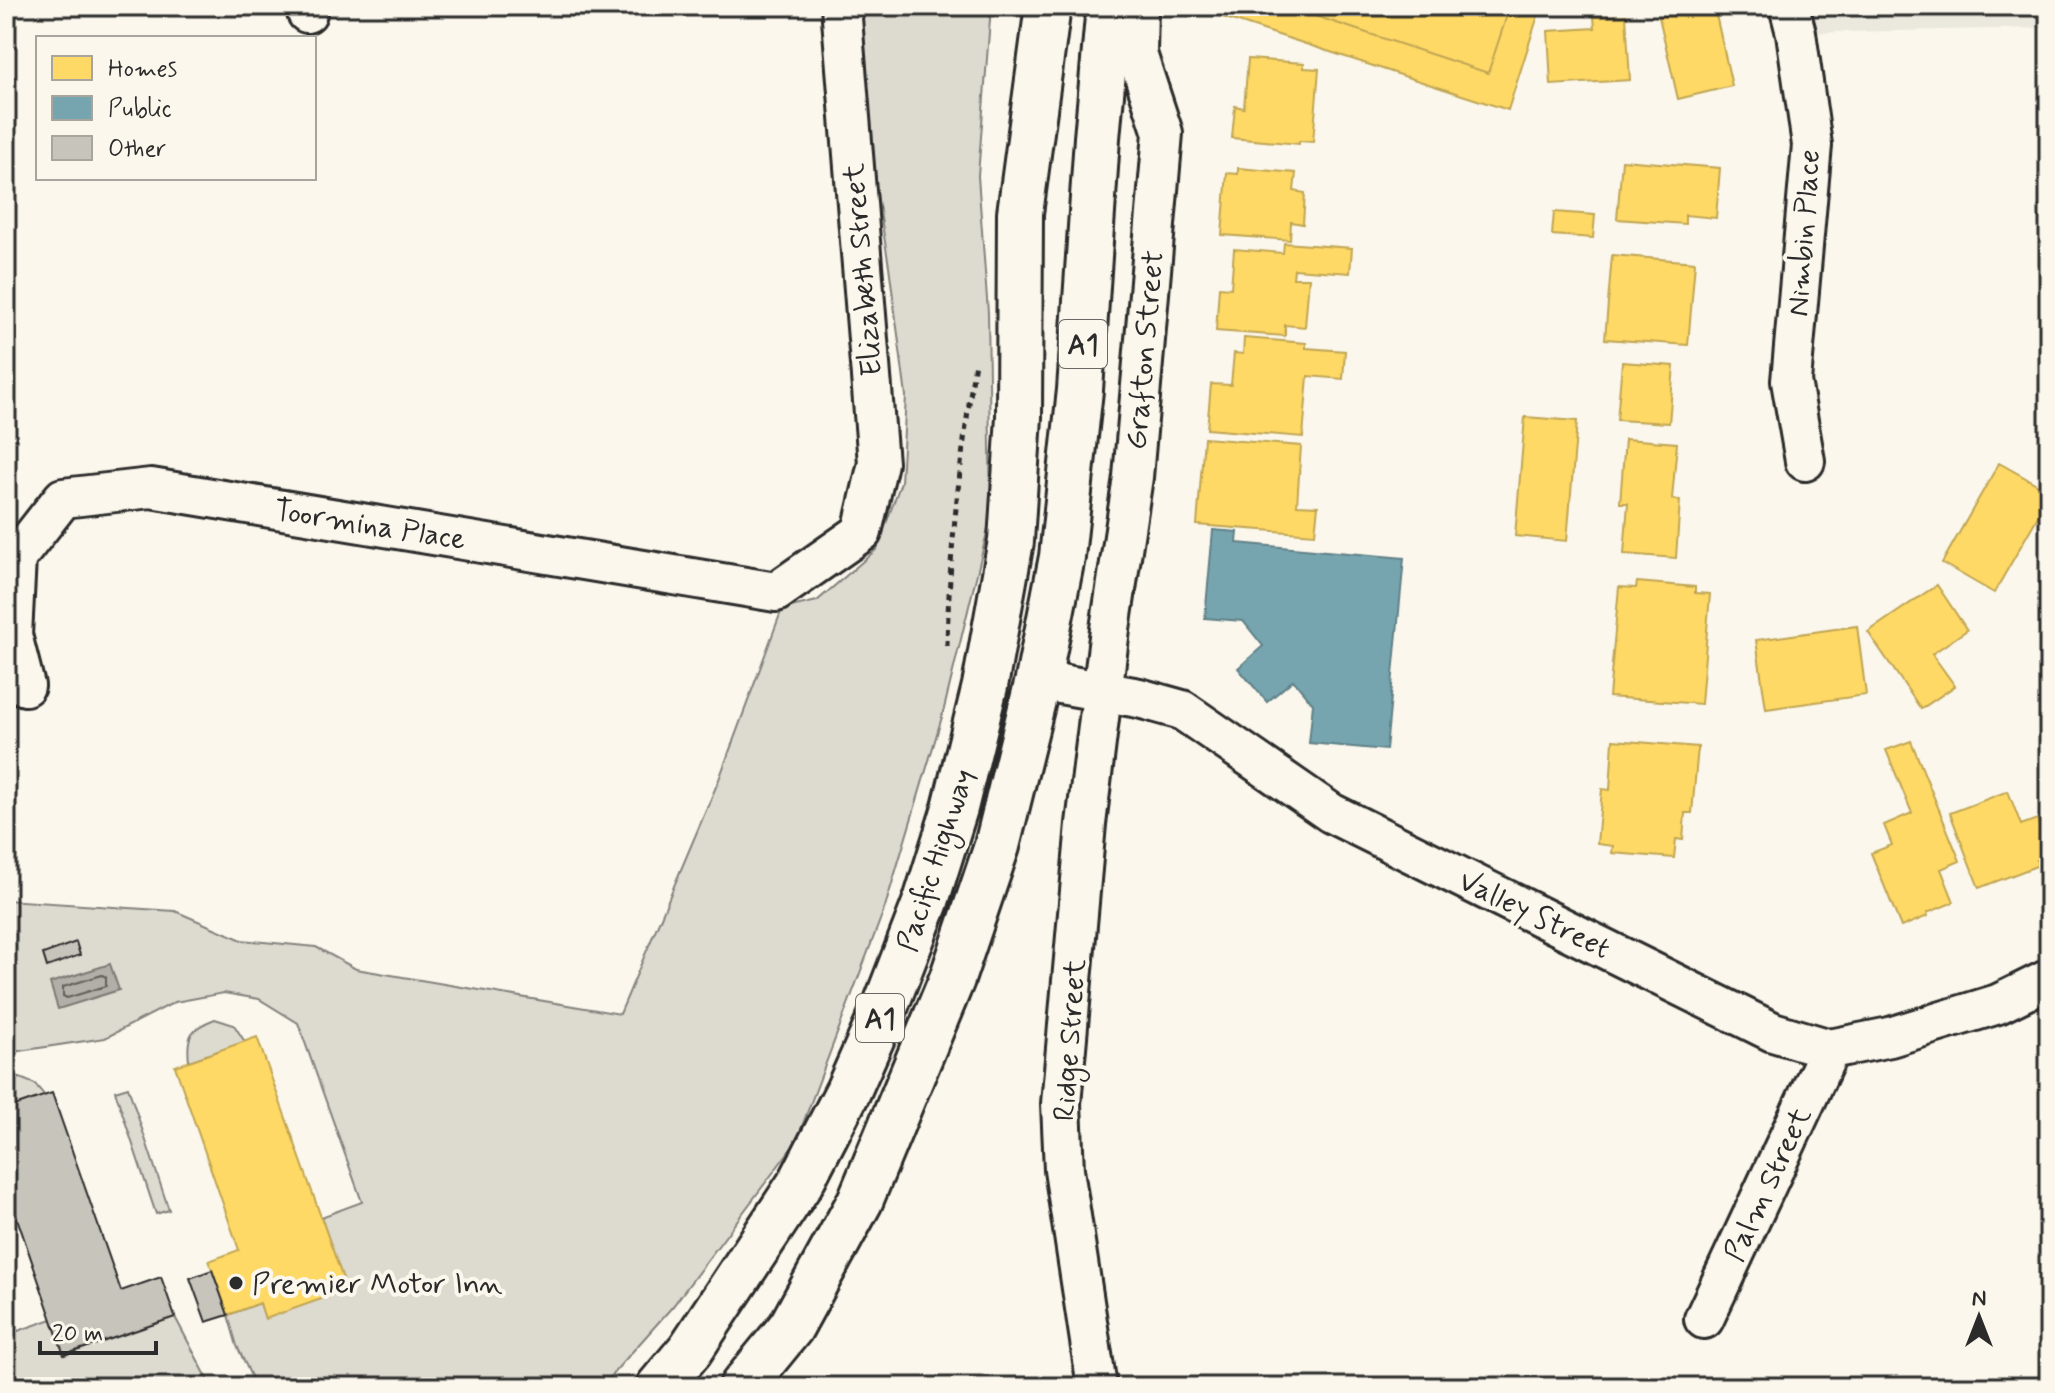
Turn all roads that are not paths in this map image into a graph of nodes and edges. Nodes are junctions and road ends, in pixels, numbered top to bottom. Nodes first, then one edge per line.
1 (841, 6) edge
2 (1019, 6) edge
3 (1048, 6) edge
4 (1789, 6) edge
5 (1118, 11) edge
6 (1020, 213) junction
7 (1805, 461) dead end
8 (862, 532) joint
9 (1038, 680) junction
10 (25, 686) dead end
11 (1103, 693) junction
12 (2049, 979) edge
13 (1830, 1049) junction
14 (1704, 1319) dead end
15 (659, 1387) edge
16 (742, 1387) edge
17 (1097, 1387) edge

1 - 8 street, Elizabeth Street
2 - 6 highway
3 - 6 highway, A1
4 - 7 street, Nimbin Place
5 - 9 highway, Grafton Street / A1
5 - 11 street, Grafton Street
6 - 15 highway, Pacific Highway / A1
8 - 10 street, Toormina Place
9 - 11 street, Valley Street
9 - 16 highway, Pacific Highway / A1
11 - 13 street, Valley Street
11 - 17 street, Ridge Street
12 - 13 street, Valley Street
13 - 14 street, Palm Street

